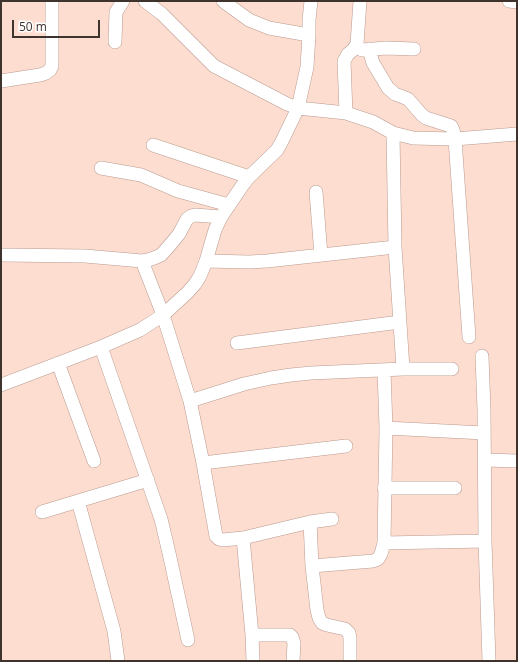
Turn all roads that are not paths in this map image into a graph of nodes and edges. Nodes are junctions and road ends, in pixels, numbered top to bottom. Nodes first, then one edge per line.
1 (52, 1) edge
2 (123, 1) edge
3 (145, 1) edge
4 (223, 1) edge
5 (360, 1) edge
6 (509, 1) edge
7 (517, 2) edge
8 (310, 11) edge
9 (309, 35) junction
10 (115, 42) dead end
11 (369, 49) junction
12 (414, 49) dead end
13 (353, 50) junction
14 (1, 81) edge
15 (298, 108) junction
16 (340, 113) junction
17 (393, 133) junction
18 (517, 134) edge
19 (455, 139) junction
20 (153, 145) dead end
21 (101, 168) dead end
22 (249, 177) junction
23 (316, 192) dead end
24 (229, 205) junction
25 (221, 218) junction
26 (394, 247) junction
27 (1, 255) edge
28 (321, 255) junction
29 (142, 261) junction
30 (214, 261) junction
31 (163, 315) junction
32 (400, 322) junction
33 (469, 337) dead end
34 (237, 343) dead end
35 (101, 347) junction
36 (482, 356) dead end
37 (58, 363) junction
38 (403, 369) junction
39 (452, 369) dead end
40 (384, 370) junction
41 (1, 385) edge
42 (190, 401) junction
43 (386, 428) junction
44 (484, 433) junction
45 (346, 446) dead end
46 (485, 460) junction
47 (94, 461) dead end
48 (517, 461) edge
49 (203, 463) junction
50 (148, 480) junction
51 (384, 488) junction
52 (454, 488) dead end
53 (78, 502) junction
54 (42, 512) dead end
55 (332, 519) dead end
56 (310, 522) junction
57 (242, 538) junction
58 (486, 541) junction
59 (384, 543) junction
60 (312, 566) junction
61 (252, 635) junction
62 (188, 640) dead end
63 (118, 661) edge
64 (253, 661) edge
65 (293, 661) edge
66 (350, 661) edge
67 (489, 661) edge

1 - 14 street
2 - 10 street
3 - 15 street
4 - 9 street
5 - 13 street
6 - 7 street
8 - 9 street
9 - 15 street
11 - 12 street
11 - 13 street
11 - 19 street
13 - 16 street
15 - 16 street
15 - 22 street
16 - 17 street
17 - 19 street
17 - 26 street
18 - 19 street
19 - 33 street
20 - 22 street
21 - 24 street
22 - 24 street
23 - 28 street
24 - 25 street
25 - 29 street
25 - 30 street
26 - 28 street
26 - 32 street
27 - 29 street
28 - 30 street
29 - 31 street
30 - 31 street
31 - 35 street
31 - 42 street
32 - 34 street
32 - 38 street
35 - 37 street
35 - 50 street
36 - 44 street
37 - 41 street
37 - 47 street
38 - 39 street
38 - 40 street
40 - 42 street
40 - 43 street
42 - 49 street
43 - 44 street
43 - 51 street
44 - 46 street
45 - 49 street
46 - 48 street
46 - 58 street
49 - 57 street
50 - 53 street
50 - 62 street
51 - 52 street
51 - 59 street
53 - 54 street
53 - 63 street
55 - 56 street
56 - 57 street
56 - 60 street
57 - 61 street
58 - 59 street
58 - 67 street
59 - 60 street
60 - 66 street
61 - 64 street
61 - 65 street

